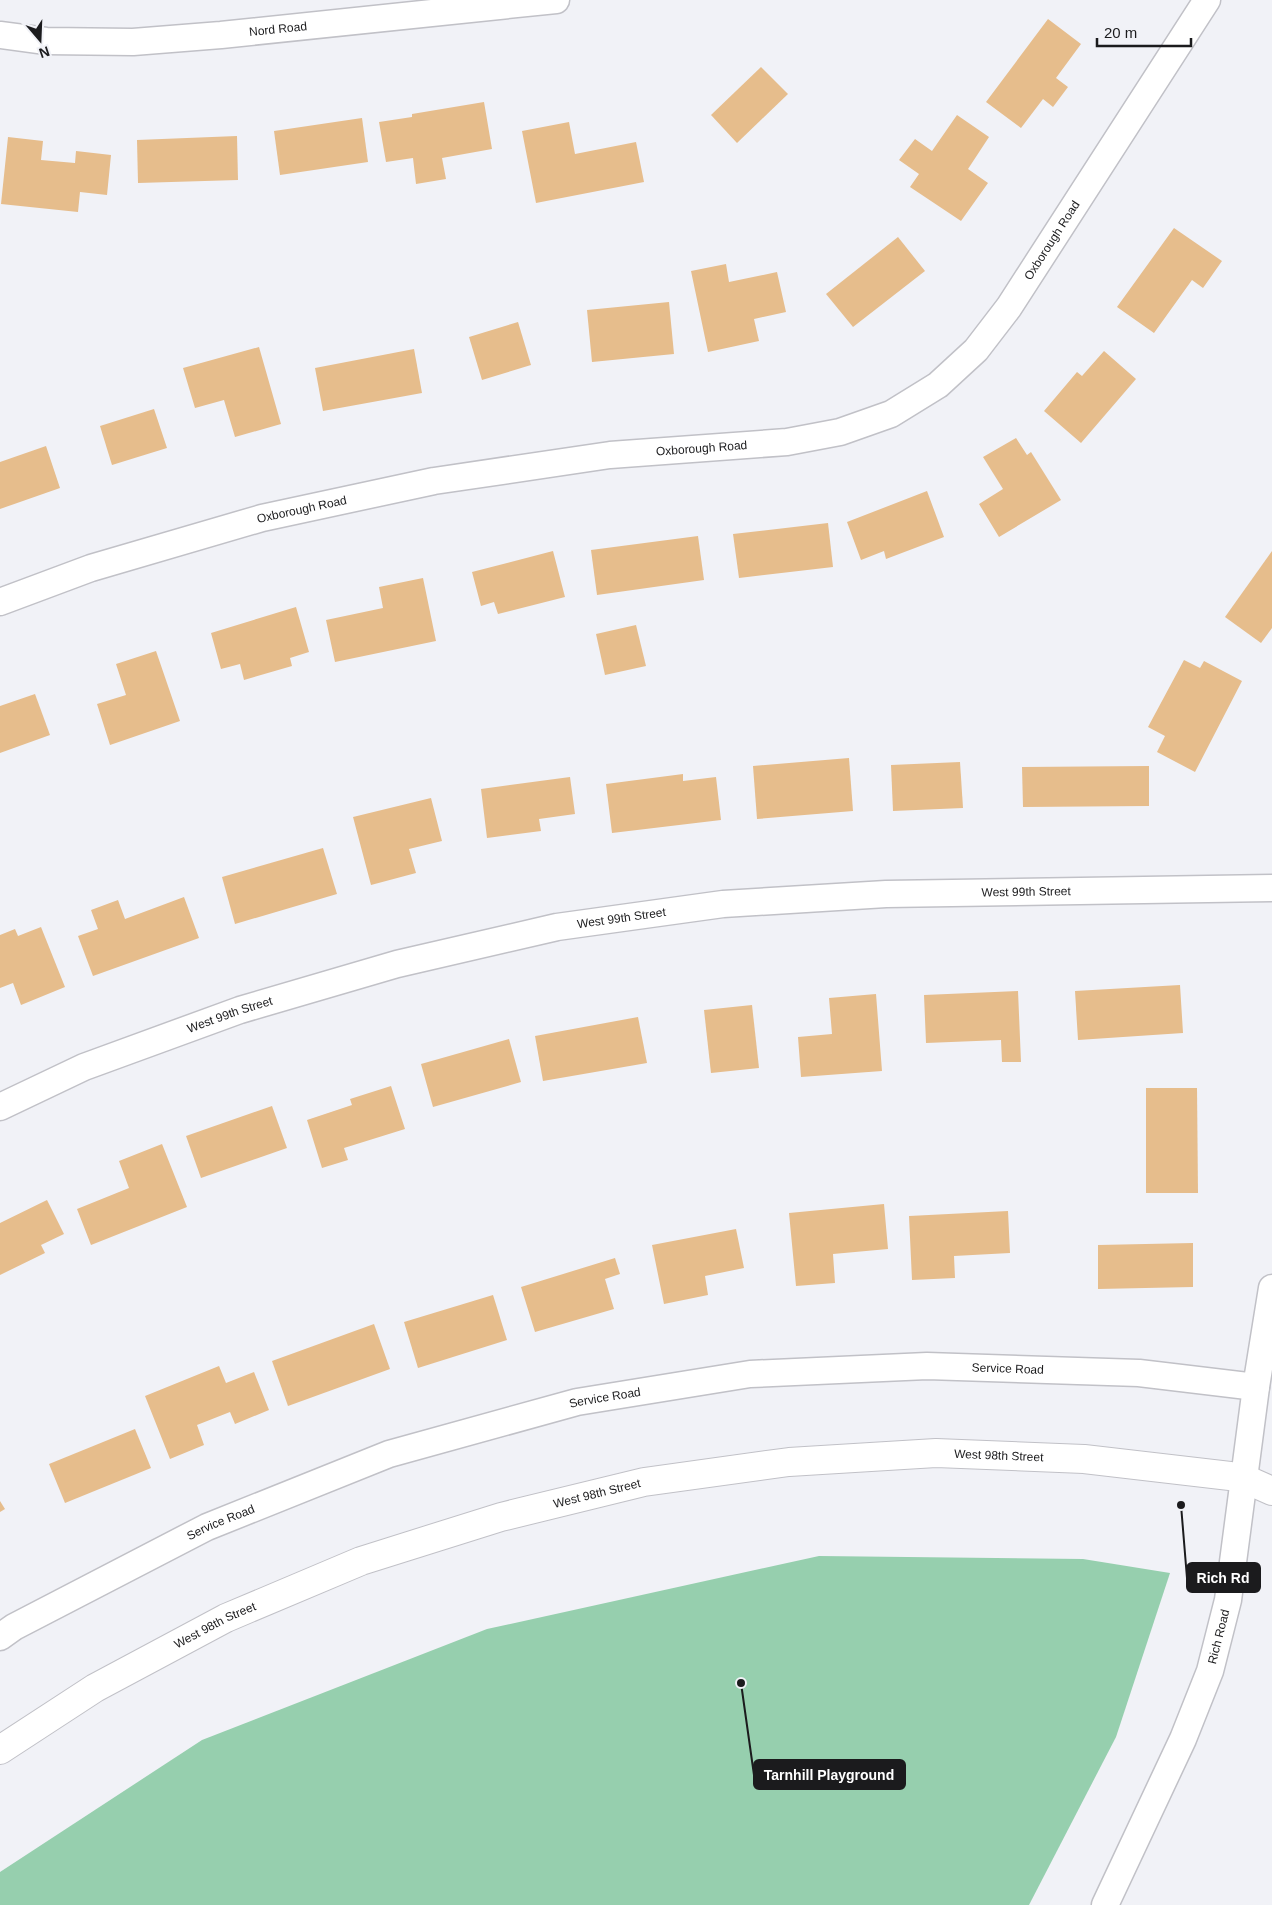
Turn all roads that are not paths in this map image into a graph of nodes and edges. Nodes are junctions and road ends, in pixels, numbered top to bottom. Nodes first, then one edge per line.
1 (556, 0) edge
2 (1208, 0) edge
3 (0, 35) edge
4 (0, 602) edge
5 (1272, 888) edge
6 (0, 1107) edge
7 (1272, 1288) edge
8 (1256, 1387) junction
9 (1272, 1478) edge
10 (1245, 1479) junction
11 (1272, 1491) edge
12 (0, 1637) edge
13 (0, 1750) edge
14 (1105, 1905) edge

1 - 3 street, Nord Road
2 - 4 street, Oxborough Road
5 - 6 street, West 99th Street
7 - 8 street, Rich Road
8 - 10 street, Rich Road
8 - 12 street, Service Road
9 - 10 street, West 98th Street
10 - 11 street, West 98th Street
10 - 13 street, West 98th Street
10 - 14 street, Rich Road

